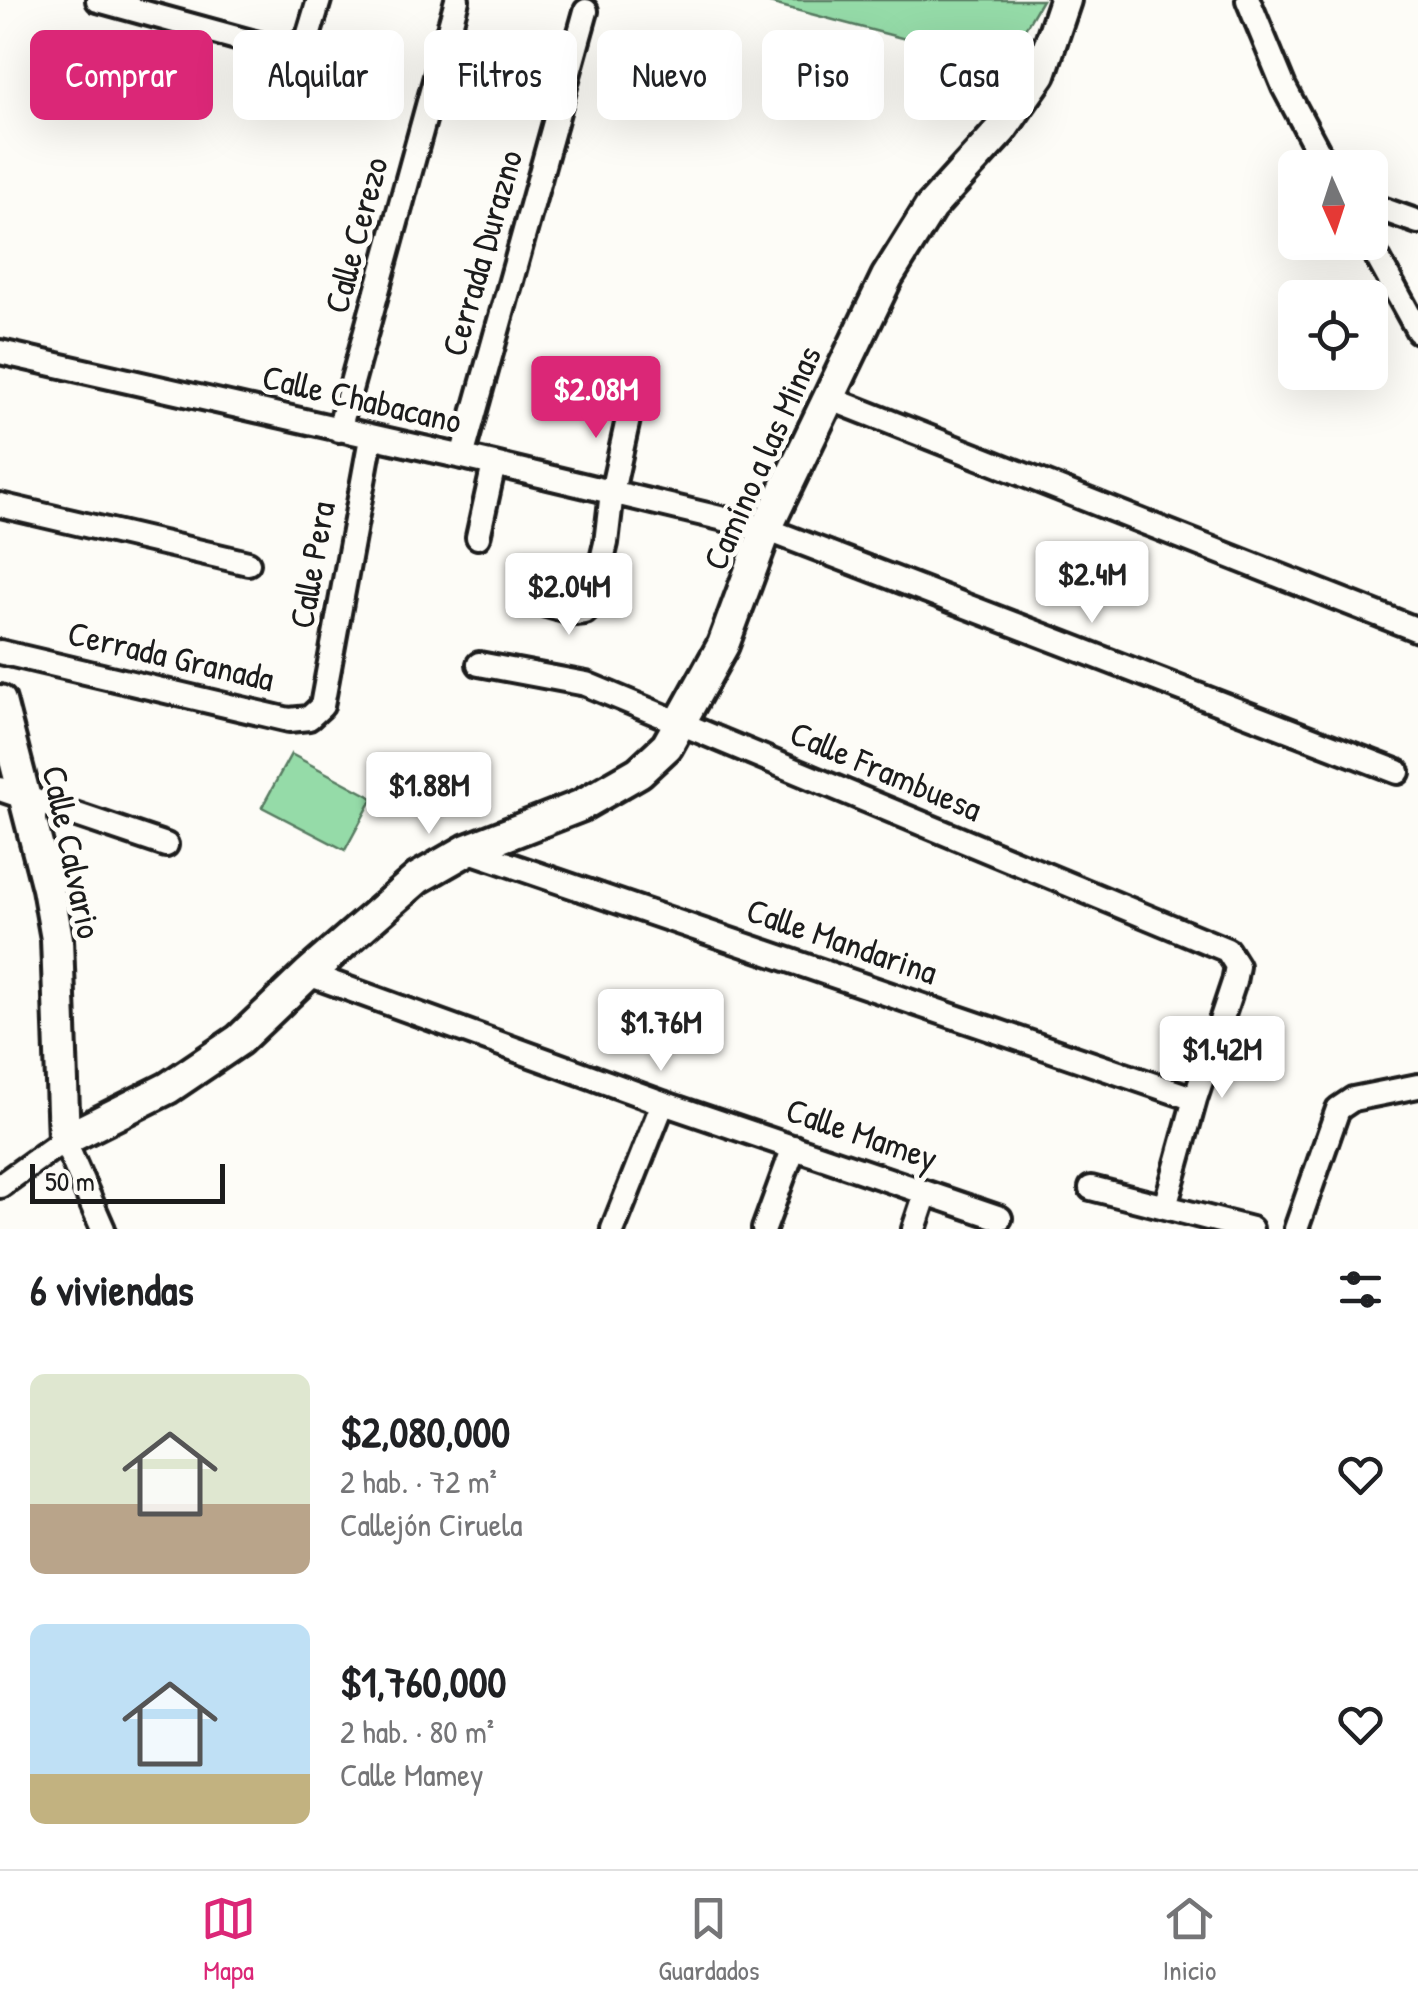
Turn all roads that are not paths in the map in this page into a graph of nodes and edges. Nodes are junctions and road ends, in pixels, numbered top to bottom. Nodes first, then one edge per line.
1 (98, 0) edge
2 (318, 0) edge
3 (457, 0) edge
4 (1065, 0) edge
5 (1248, 0) edge
6 (586, 10) dead end
7 (1317, 150) edge
8 (1388, 211) edge
9 (1418, 222) edge
10 (1380, 260) edge
11 (1418, 331) edge
12 (0, 352) edge
13 (829, 398) junction
14 (632, 401) dead end
15 (339, 430) junction
16 (371, 438) junction
17 (462, 457) junction
18 (494, 464) junction
19 (612, 492) junction
20 (0, 505) edge
21 (766, 529) junction
22 (478, 536) dead end
23 (248, 563) dead end
24 (534, 601) dead end
25 (1418, 630) edge
26 (0, 652) edge
27 (479, 664) dead end
28 (0, 701) edge
29 (322, 706) joint
30 (682, 722) junction
31 (1398, 772) dead end
32 (12, 792) edge
33 (166, 844) dead end
34 (466, 850) junction
35 (308, 974) junction
36 (1418, 1086) edge
37 (1195, 1099) junction
38 (663, 1103) junction
39 (64, 1140) junction
40 (794, 1148) junction
41 (0, 1186) edge
42 (1090, 1188) dead end
43 (926, 1193) junction
44 (1165, 1207) junction
45 (1000, 1218) dead end
46 (103, 1229) edge
47 (613, 1229) edge
48 (764, 1229) edge
49 (914, 1229) edge
50 (1251, 1229) edge
51 (1296, 1229) edge

1 - 2 street
3 - 15 street, Calle Cerezo
4 - 13 street, Camino a las Minas
5 - 7 street
6 - 17 street, Cerrada Durazno
8 - 9 street
10 - 11 street
12 - 15 street, Calle Chabacano
13 - 21 street, Camino a las Minas
13 - 25 street
14 - 19 street
15 - 16 street, Calle Chabacano
16 - 17 street, Calle Chabacano
16 - 29 street, Calle Pera
17 - 18 street, Calle Chabacano
18 - 19 street, Calle Chabacano
18 - 22 street
19 - 21 street, Calle Chabacano
19 - 24 street
20 - 23 street
21 - 30 street, Camino a las Minas
21 - 31 street, Calle Chabacano
26 - 29 street, Cerrada Granada
27 - 30 street, Calle Frambuesa
28 - 32 street, Calle Calvario
30 - 34 street, Camino a las Minas
30 - 37 street, Calle Frambuesa
32 - 33 street
32 - 39 street, Calle Calvario
34 - 35 street, Camino a las Minas
34 - 37 street, Calle Mandarina
35 - 38 street, Calle Mamey
35 - 39 street, Camino a las Minas
36 - 51 street
37 - 44 street
38 - 40 street, Calle Mamey
38 - 47 street
39 - 41 street
39 - 46 street
40 - 43 street, Calle Mamey
40 - 48 street
42 - 44 street
43 - 45 street, Calle Mamey
43 - 49 street
44 - 50 street

